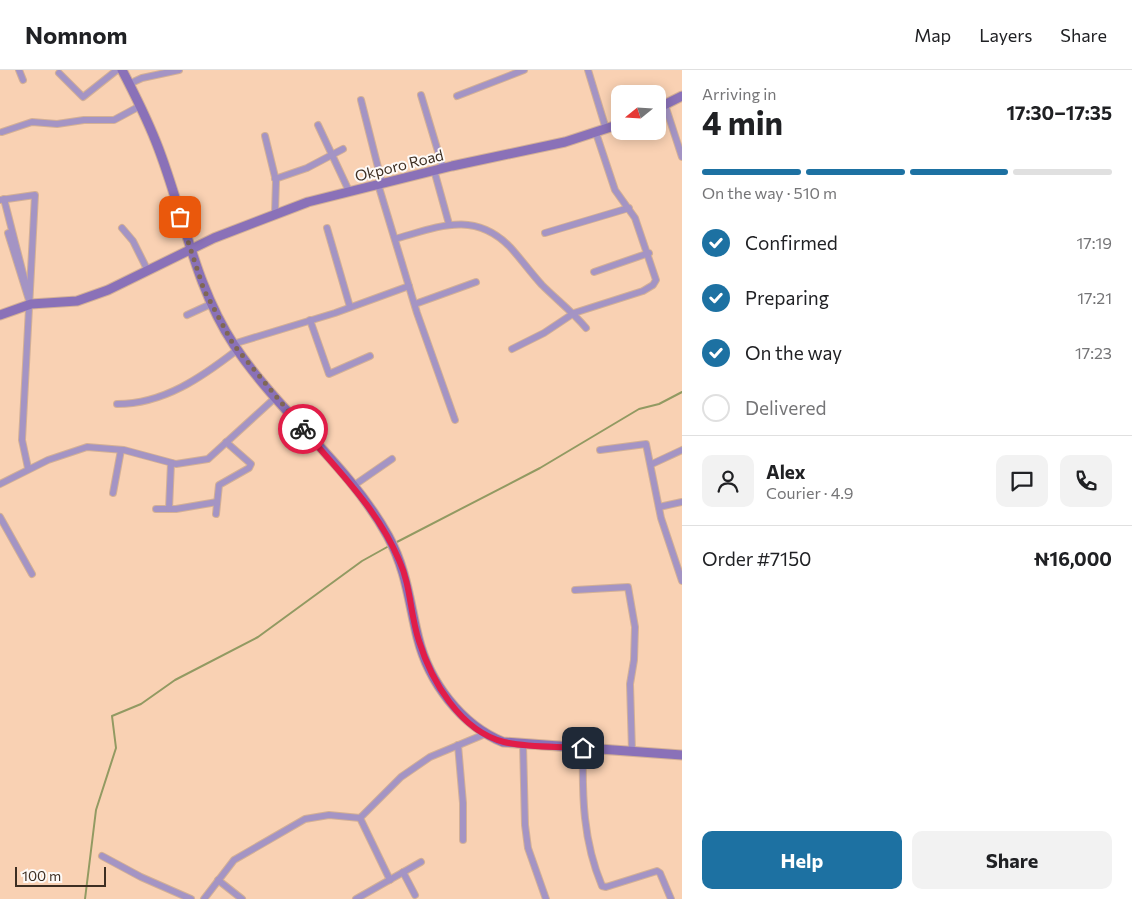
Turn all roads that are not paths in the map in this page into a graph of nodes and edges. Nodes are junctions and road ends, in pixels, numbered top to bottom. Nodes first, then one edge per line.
1 (19, 70) edge
2 (117, 70) edge
3 (122, 70) edge
4 (179, 70) edge
5 (524, 70) edge
6 (588, 70) edge
7 (59, 73) dead end
8 (23, 80) dead end
9 (129, 84) junction
10 (420, 95) dead end
11 (457, 96) dead end
12 (682, 96) edge
13 (361, 100) dead end
14 (666, 104) edge
15 (140, 106) junction
16 (666, 118) edge
17 (318, 125) dead end
18 (611, 127) edge
19 (606, 129) junction
20 (2, 132) dead end
21 (596, 133) junction
22 (265, 136) dead end
23 (343, 149) dead end
24 (332, 154) junction
25 (682, 157) edge
26 (443, 168) junction
27 (434, 170) junction
28 (275, 178) junction
29 (380, 184) junction
30 (349, 191) junction
31 (2, 199) edge
32 (629, 208) junction
33 (275, 213) junction
34 (449, 224) junction
35 (122, 228) dead end
36 (327, 228) dead end
37 (545, 233) dead end
38 (395, 239) junction
39 (190, 249) junction
40 (649, 253) junction
41 (148, 270) junction
42 (594, 272) dead end
43 (476, 282) dead end
44 (409, 286) junction
45 (31, 304) junction
46 (211, 304) junction
47 (415, 304) junction
48 (350, 308) junction
49 (574, 314) junction
50 (0, 315) edge
51 (187, 315) dead end
52 (310, 320) junction
53 (586, 328) dead end
54 (235, 347) junction
55 (512, 349) dead end
56 (370, 356) dead end
57 (276, 397) junction
58 (117, 404) dead end
59 (454, 420) dead end
60 (226, 442) junction
61 (121, 450) junction
62 (600, 450) dead end
63 (682, 450) edge
64 (392, 459) dead end
65 (171, 463) junction
66 (652, 464) junction
67 (28, 468) junction
68 (0, 484) edge
69 (353, 486) junction
70 (113, 493) dead end
71 (217, 502) junction
72 (682, 502) edge
73 (659, 507) junction
74 (156, 509) dead end
75 (169, 509) junction
76 (216, 514) dead end
77 (0, 516) edge
78 (3, 531) edge
79 (680, 568) edge
80 (32, 574) dead end
81 (682, 581) edge
82 (575, 590) dead end
83 (485, 734) junction
84 (523, 744) junction
85 (458, 745) junction
86 (583, 748) junction
87 (632, 751) junction
88 (682, 755) edge
89 (360, 818) junction
90 (463, 840) dead end
91 (102, 856) dead end
92 (421, 862) dead end
93 (403, 872) junction
94 (218, 880) junction
95 (390, 880) junction
96 (415, 896) dead end
97 (191, 899) edge
98 (204, 899) edge
99 (242, 899) edge
100 (356, 899) edge
101 (546, 899) edge
102 (671, 899) edge

1 - 8 street
2 - 7 street
3 - 9 street
4 - 9 street
5 - 11 street
6 - 19 street
9 - 15 street
10 - 26 street
12 - 14 street
13 - 29 street
15 - 20 street
15 - 39 street
16 - 25 street
17 - 24 street
18 - 19 street, Okporo Road
19 - 21 street, Okporo Road
21 - 26 street, Okporo Road
21 - 32 street
22 - 28 street
23 - 24 street
24 - 28 street
24 - 30 street
26 - 27 street, Okporo Road
27 - 29 street, Okporo Road
27 - 34 street
28 - 33 street
29 - 30 street, Okporo Road
29 - 38 street
30 - 33 street, Okporo Road
31 - 45 street
31 - 45 street
32 - 37 street
32 - 40 street
33 - 39 street, Okporo Road
34 - 38 street
34 - 49 street
35 - 41 street
36 - 48 street
38 - 44 street
39 - 41 street, Okporo Road
39 - 46 street
40 - 42 street
40 - 49 street
41 - 45 street, Okporo Road
43 - 47 street
44 - 47 street
44 - 48 street
45 - 45 street
45 - 50 street, Okporo Road
45 - 67 street
46 - 51 street
46 - 54 street
47 - 59 street
48 - 52 street
49 - 53 street
49 - 55 street
52 - 54 street
52 - 56 street
54 - 57 street
54 - 58 street
57 - 60 street
57 - 69 street
60 - 65 street
60 - 71 street
61 - 65 street
61 - 67 street
61 - 70 street
62 - 66 street
63 - 66 street
64 - 69 street
65 - 75 street
66 - 73 street
67 - 68 street
69 - 83 street
71 - 75 street
71 - 76 street
72 - 73 street
73 - 79 street
74 - 75 street
77 - 78 street
78 - 80 street
79 - 81 street
82 - 87 street
83 - 84 street
83 - 85 street
84 - 86 street
84 - 101 street
85 - 89 street
85 - 90 street
86 - 87 street
86 - 102 street
87 - 88 street
89 - 94 street
89 - 95 street
91 - 97 street
92 - 93 street
93 - 95 street
93 - 96 street
94 - 98 street
94 - 99 street
95 - 100 street

